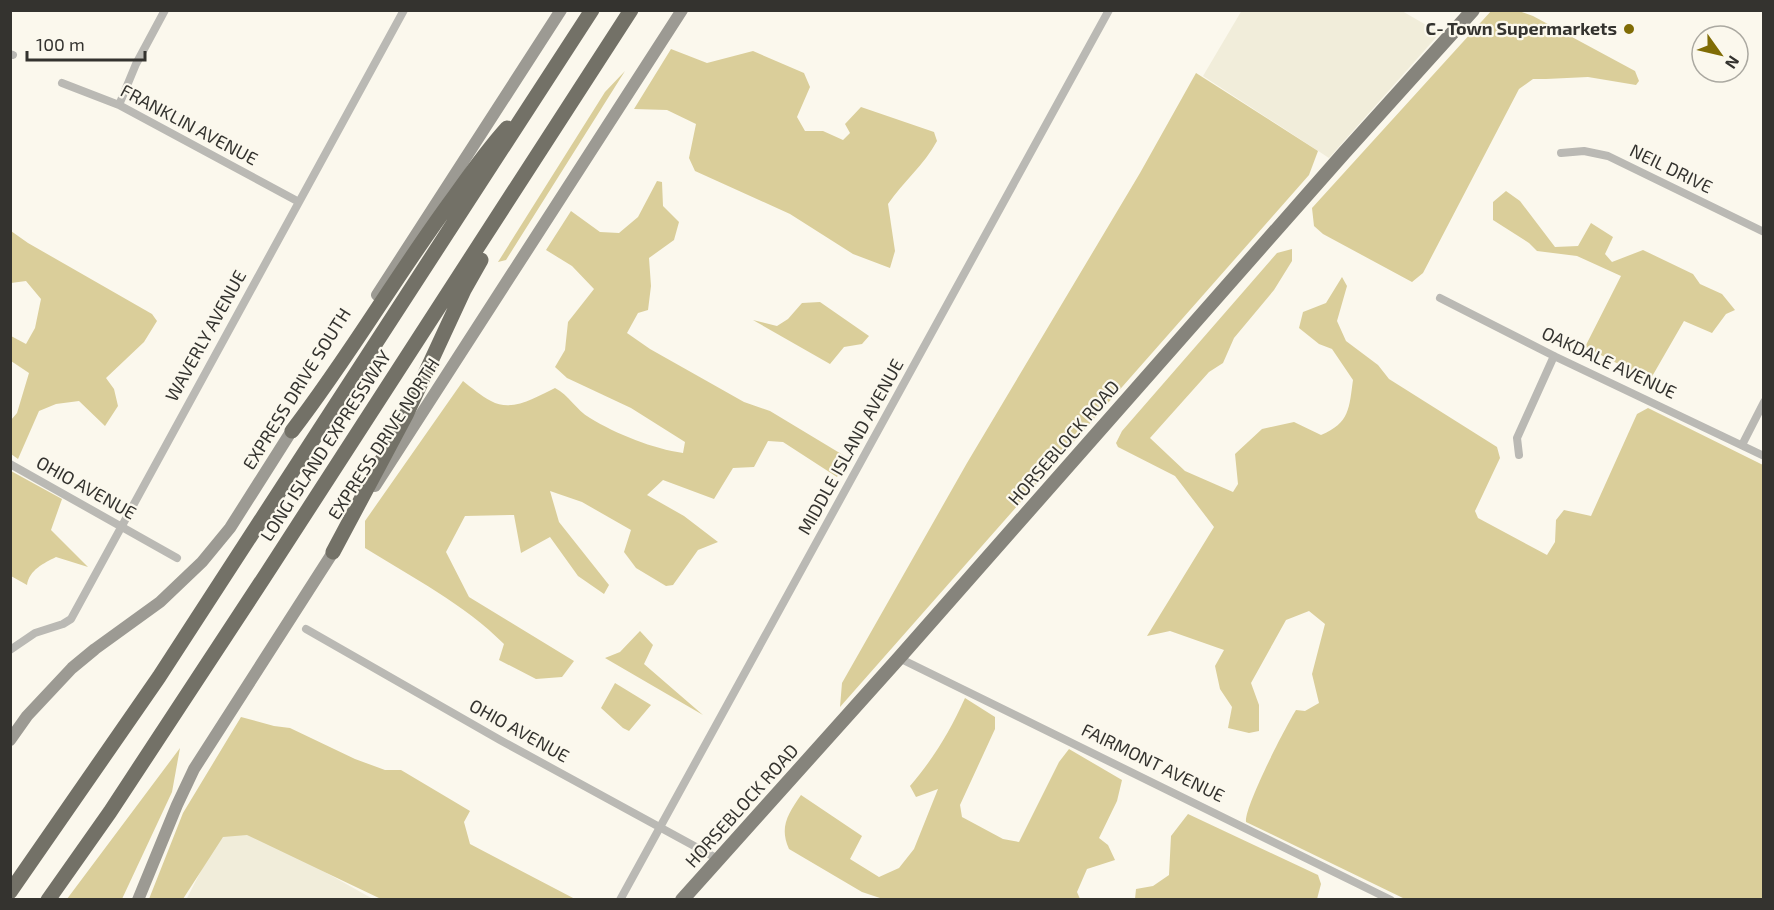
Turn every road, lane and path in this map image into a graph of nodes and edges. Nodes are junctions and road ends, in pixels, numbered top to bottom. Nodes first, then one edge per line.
1 (165, 10) edge
2 (404, 10) edge
3 (561, 10) edge
4 (592, 10) edge
5 (631, 10) edge
6 (682, 10) edge
7 (1109, 10) edge
8 (1473, 10) edge
9 (62, 83) dead end
10 (539, 93) junction
11 (119, 105) junction
12 (1561, 153) dead end
13 (535, 160) junction
14 (299, 202) junction
15 (1764, 232) edge
16 (1440, 298) dead end
17 (1554, 356) junction
18 (1764, 402) edge
19 (292, 431) junction
20 (1742, 445) junction
21 (1519, 455) dead end
22 (1764, 456) edge
23 (10, 464) edge
24 (120, 526) junction
25 (333, 552) junction
26 (177, 558) dead end
27 (306, 629) dead end
28 (10, 650) edge
29 (899, 658) junction
30 (10, 740) edge
31 (661, 828) junction
32 (718, 859) junction
33 (11, 896) edge
34 (48, 900) edge
35 (138, 900) edge
36 (620, 900) edge
37 (682, 900) edge
38 (1391, 900) edge

1 - 11 street
2 - 14 street, WAVERLY AVENUE
3 - 19 main road, EXPRESS DRIVE SOUTH
4 - 10 highway, LONG ISLAND EXPRESSWAY
5 - 13 highway, LONG ISLAND EXPRESSWAY
6 - 25 main road, EXPRESS DRIVE NORTH
7 - 31 street, MIDDLE ISLAND AVENUE
8 - 29 main road, HORSEBLOCK ROAD
9 - 11 street, FRANKLIN AVENUE
10 - 19 highway
10 - 33 highway, LONG ISLAND EXPRESSWAY
11 - 14 street, FRANKLIN AVENUE
12 - 15 street, NEIL DRIVE
13 - 25 highway
13 - 34 highway, LONG ISLAND EXPRESSWAY
14 - 24 street, WAVERLY AVENUE
16 - 17 street, OAKDALE AVENUE
17 - 20 street, OAKDALE AVENUE
17 - 21 street
18 - 20 street
19 - 30 main road, EXPRESS DRIVE SOUTH
20 - 22 street, OAKDALE AVENUE
23 - 24 street, OHIO AVENUE
24 - 26 street, OHIO AVENUE
24 - 28 street, WAVERLY AVENUE
25 - 35 main road, EXPRESS DRIVE NORTH
27 - 31 street, OHIO AVENUE
29 - 32 main road, HORSEBLOCK ROAD
29 - 38 street, FAIRMONT AVENUE
31 - 32 street, OHIO AVENUE
31 - 36 street, MIDDLE ISLAND AVENUE
32 - 37 main road, HORSEBLOCK ROAD

